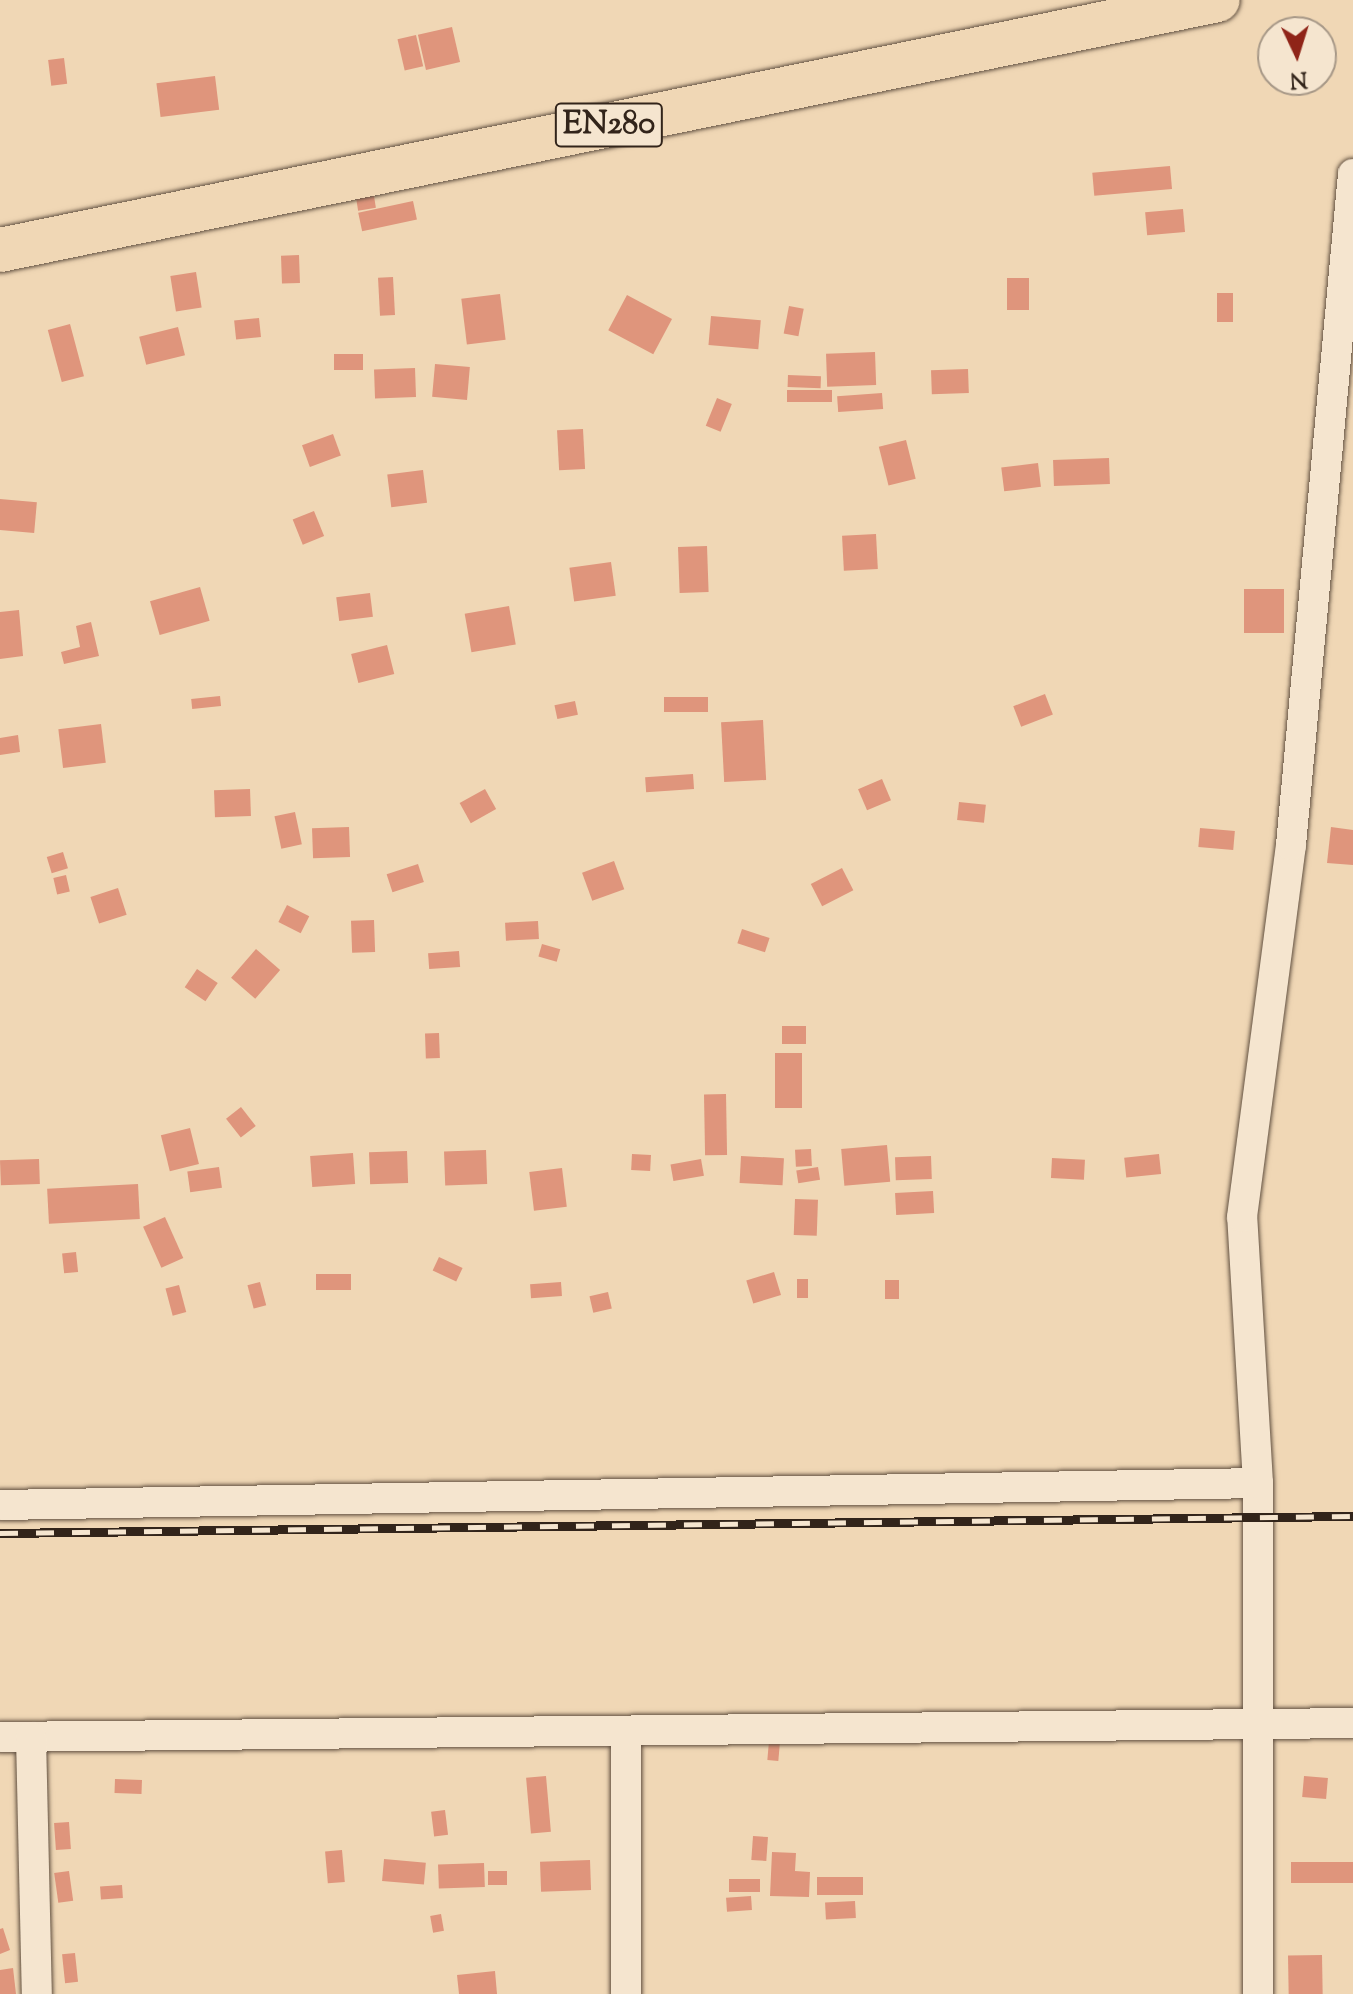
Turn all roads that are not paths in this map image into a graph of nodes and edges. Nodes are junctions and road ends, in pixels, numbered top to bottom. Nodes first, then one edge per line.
1 (1218, 0) edge
2 (1353, 174) edge
3 (0, 250) edge
4 (1258, 1483) junction
5 (0, 1505) edge
6 (1353, 1723) edge
7 (1256, 1724) junction
8 (626, 1732) junction
9 (0, 1737) edge
10 (31, 1737) junction
11 (37, 1994) edge
12 (626, 1994) edge
13 (1258, 1994) edge

1 - 3 main road, EN280
2 - 4 street
4 - 5 street
4 - 7 street
6 - 7 street
7 - 8 street
7 - 13 street
8 - 10 street
8 - 12 street
9 - 10 street
10 - 11 street

